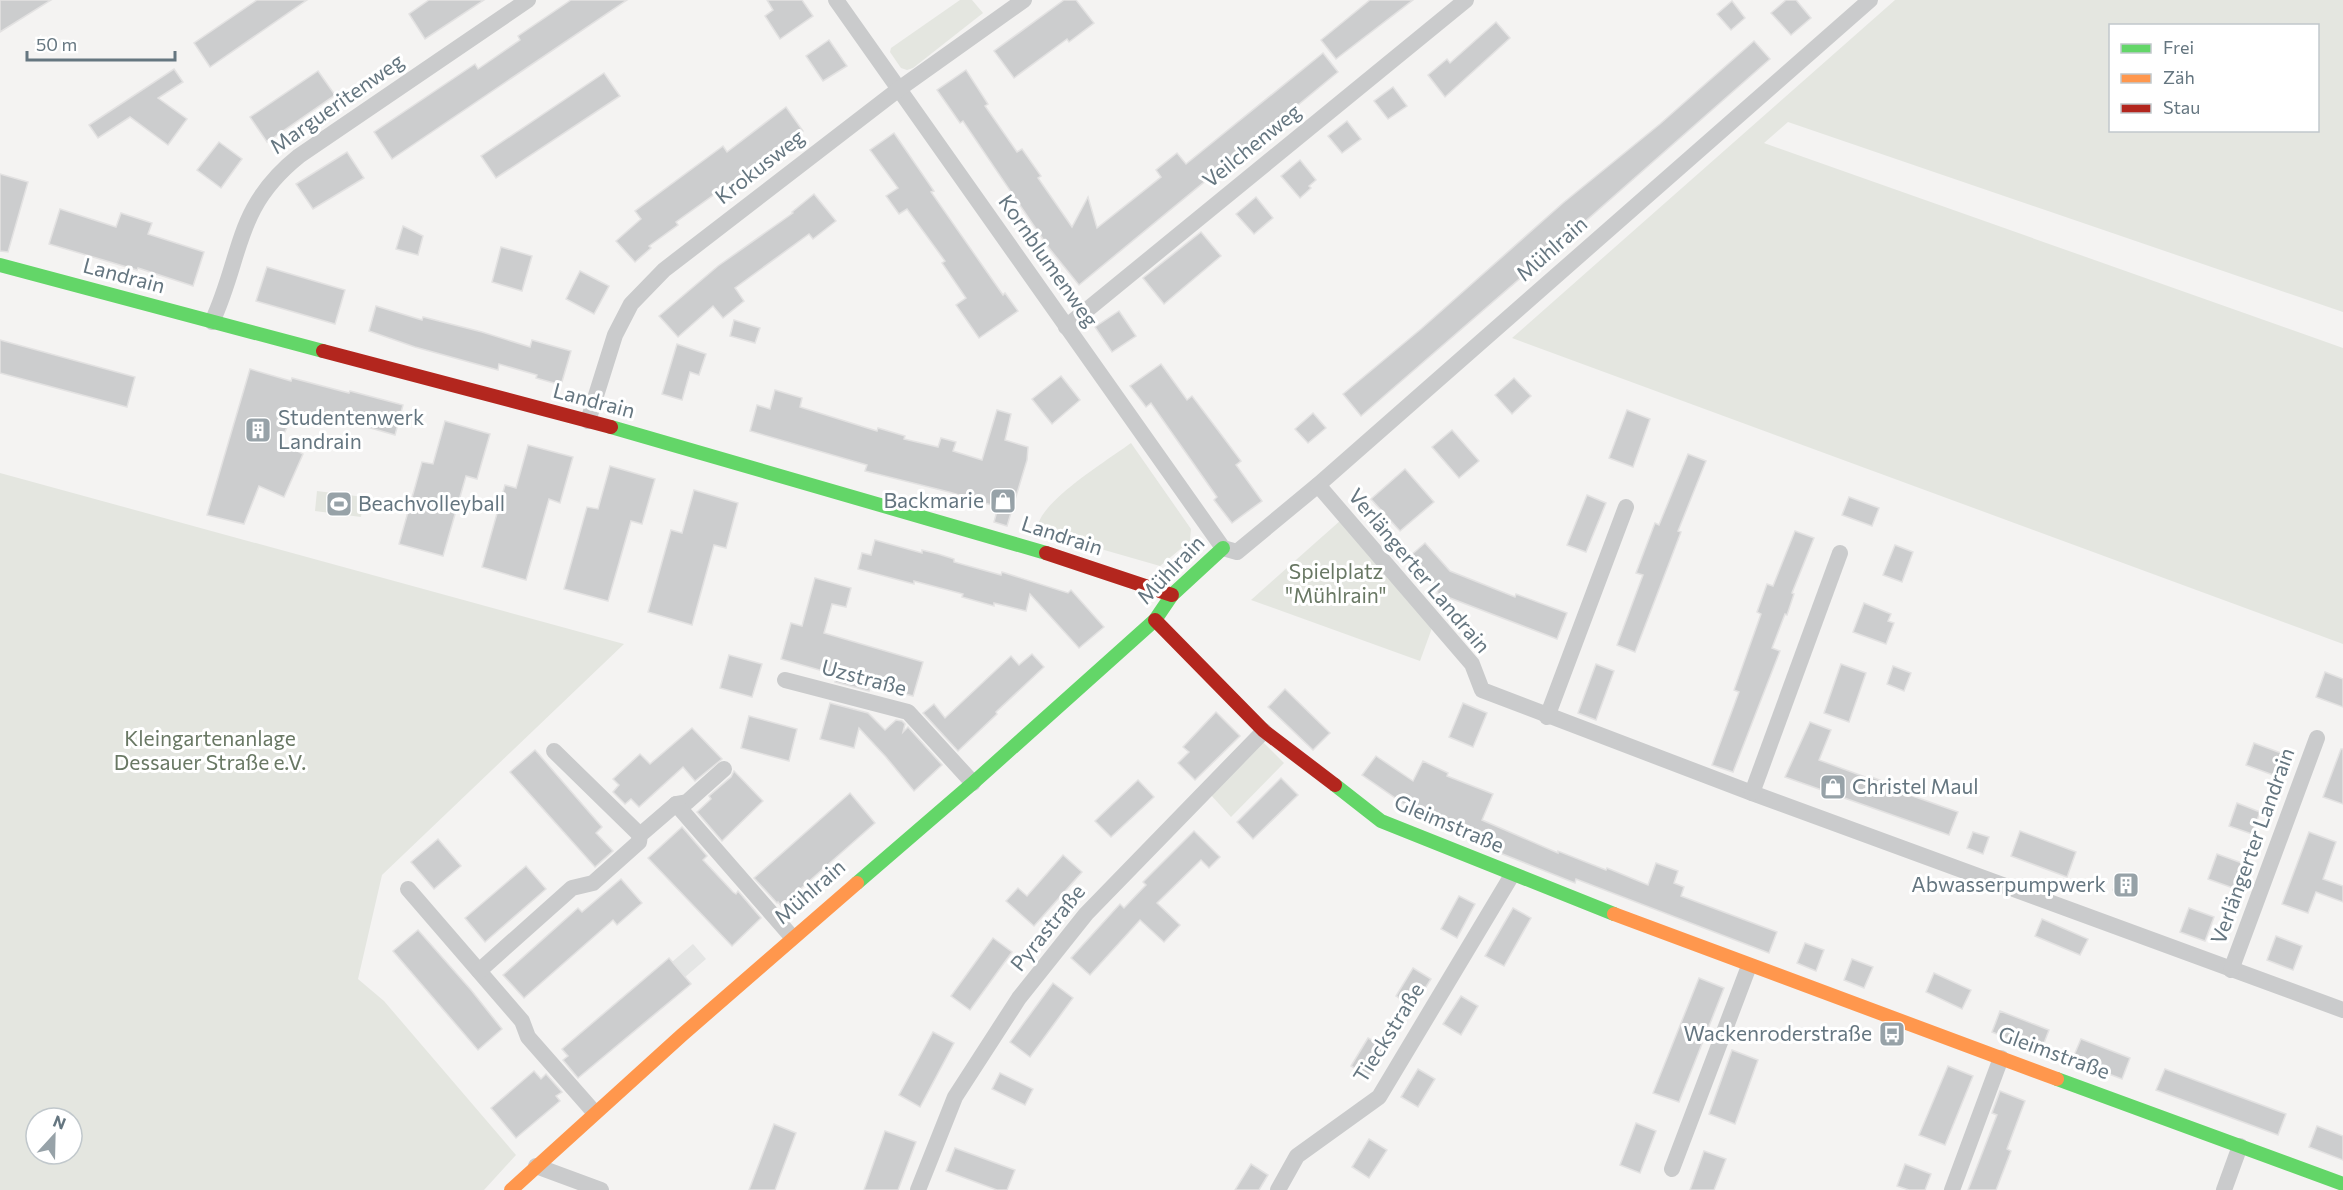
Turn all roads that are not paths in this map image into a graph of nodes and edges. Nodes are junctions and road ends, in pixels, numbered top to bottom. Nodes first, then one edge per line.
1 (528, 0) edge
2 (836, 0) edge
3 (1024, 0) edge
4 (1466, 0) edge
5 (1870, 0) edge
6 (899, 89) junction
7 (0, 265) edge
8 (212, 322) junction
9 (1066, 327) junction
10 (588, 420) junction
11 (1318, 485) junction
12 (1626, 507) dead end
13 (1223, 548) junction
14 (1839, 553) dead end
15 (1172, 595) junction
16 (1155, 620) junction
17 (785, 680) dead end
18 (1547, 717) junction
19 (1264, 732) junction
20 (2317, 738) dead end
21 (554, 751) dead end
22 (724, 769) dead end
23 (973, 783) junction
24 (1752, 793) junction
25 (676, 804) junction
26 (640, 835) junction
27 (1512, 875) junction
28 (408, 889) dead end
29 (792, 937) junction
30 (1749, 966) junction
31 (2231, 970) junction
32 (479, 971) junction
33 (2343, 1010) edge
34 (2001, 1058) junction
35 (594, 1112) junction
36 (2240, 1146) junction
37 (536, 1166) junction
38 (1672, 1169) dead end
39 (2343, 1184) edge
40 (511, 1190) edge
41 (601, 1190) edge
42 (918, 1190) edge
43 (1278, 1190) edge
44 (1952, 1190) edge
45 (2224, 1190) edge

1 - 8 street, Margueritenweg
2 - 6 street, Kornblumenweg
3 - 6 street, Krokusweg
4 - 9 street, Veilchenweg
5 - 11 street, Mühlrain
6 - 9 street, Kornblumenweg
6 - 10 street, Krokusweg
7 - 8 street, Landrain
8 - 10 street, Landrain
9 - 13 street, Kornblumenweg
10 - 15 street, Landrain
11 - 13 street, Mühlrain
11 - 18 street, Verlängerter Landrain
12 - 18 street
13 - 15 street, Mühlrain
14 - 24 street
15 - 16 street, Mühlrain
16 - 19 street, Gleimstraße
16 - 23 street, Mühlrain
17 - 23 street, Uzstraße
18 - 24 street, Verlängerter Landrain
19 - 27 street, Gleimstraße
19 - 42 street, Pyrastraße
20 - 31 street, Verlängerter Landrain
21 - 26 street
22 - 25 street
23 - 29 street, Mühlrain
24 - 31 street, Verlängerter Landrain
25 - 26 street
25 - 29 street
26 - 32 street
27 - 30 street, Gleimstraße
27 - 43 street, Tieckstraße
28 - 32 street
29 - 35 street, Mühlrain
30 - 34 street, Gleimstraße
30 - 38 street
31 - 33 street, Verlängerter Landrain
32 - 35 street
34 - 36 street, Gleimstraße
34 - 44 street
35 - 37 street, Mühlrain
36 - 39 street, Gleimstraße
36 - 45 street
37 - 40 street, Mühlrain
37 - 41 street

